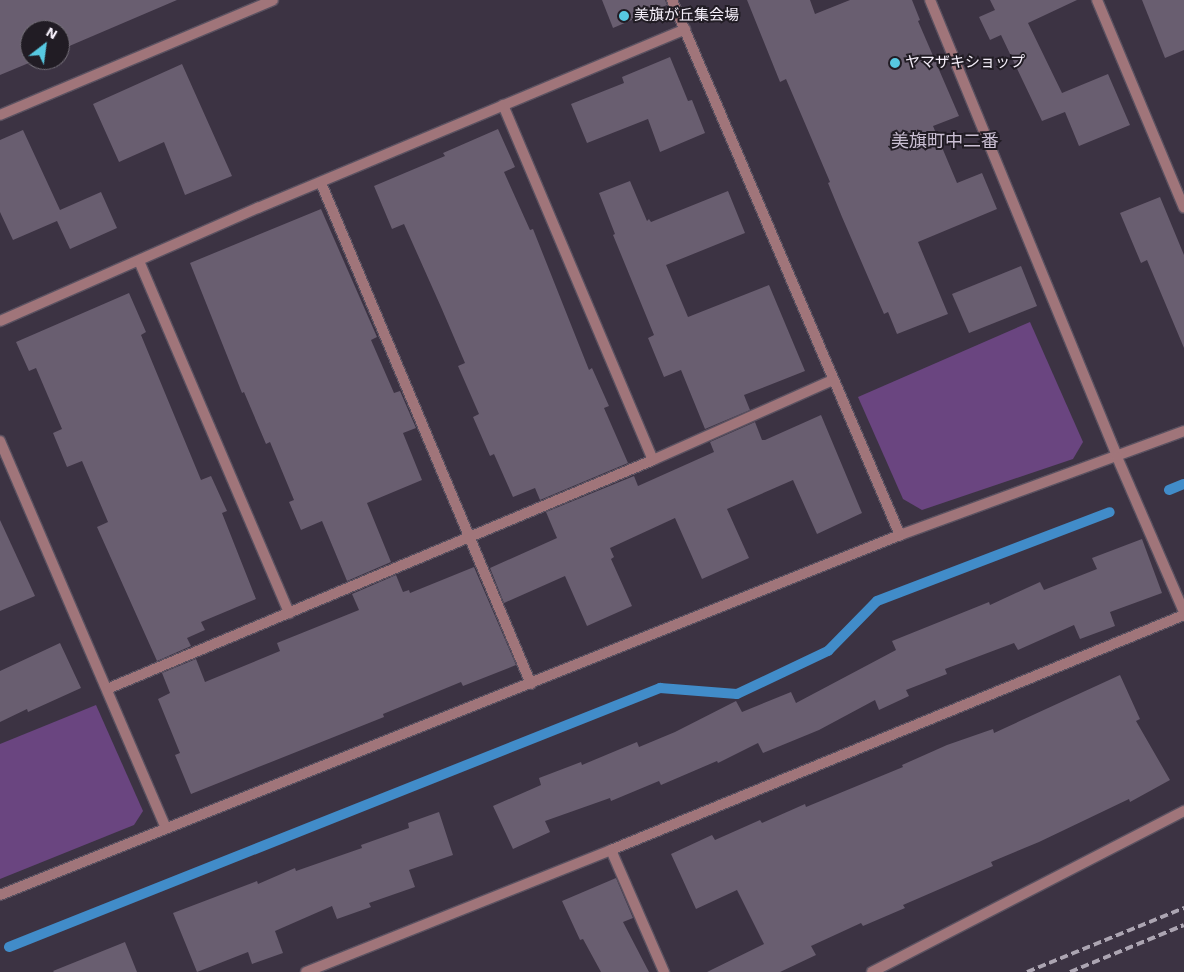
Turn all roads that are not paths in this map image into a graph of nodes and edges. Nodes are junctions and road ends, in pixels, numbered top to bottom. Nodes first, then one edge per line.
1 (273, 0) edge
2 (672, 0) edge
3 (930, 0) edge
4 (1097, 0) edge
5 (685, 30) junction
6 (503, 105) junction
7 (0, 115) edge
8 (321, 183) junction
9 (1184, 208) edge
10 (139, 261) junction
11 (0, 321) edge
12 (833, 380) junction
13 (1184, 431) edge
14 (0, 441) edge
15 (1118, 457) junction
16 (653, 460) junction
17 (900, 535) junction
18 (470, 538) junction
19 (289, 613) junction
20 (1184, 613) edge
21 (531, 684) junction
22 (107, 689) junction
23 (1184, 811) edge
24 (166, 828) junction
25 (611, 850) junction
26 (0, 895) edge
27 (306, 972) edge
28 (664, 972) edge
29 (872, 972) edge

1 - 7 street
2 - 5 street
3 - 15 street
4 - 9 street
5 - 6 street
5 - 12 street
6 - 8 street
6 - 16 street
8 - 10 street
8 - 18 street
10 - 11 street
10 - 19 street
12 - 16 street
12 - 17 street
13 - 15 street
14 - 22 street
15 - 17 street
15 - 20 street
16 - 18 street
17 - 21 street
18 - 19 street
18 - 21 street
19 - 22 street
20 - 25 street
21 - 24 street
22 - 24 street
23 - 29 street
24 - 26 street
25 - 27 street
25 - 28 street

